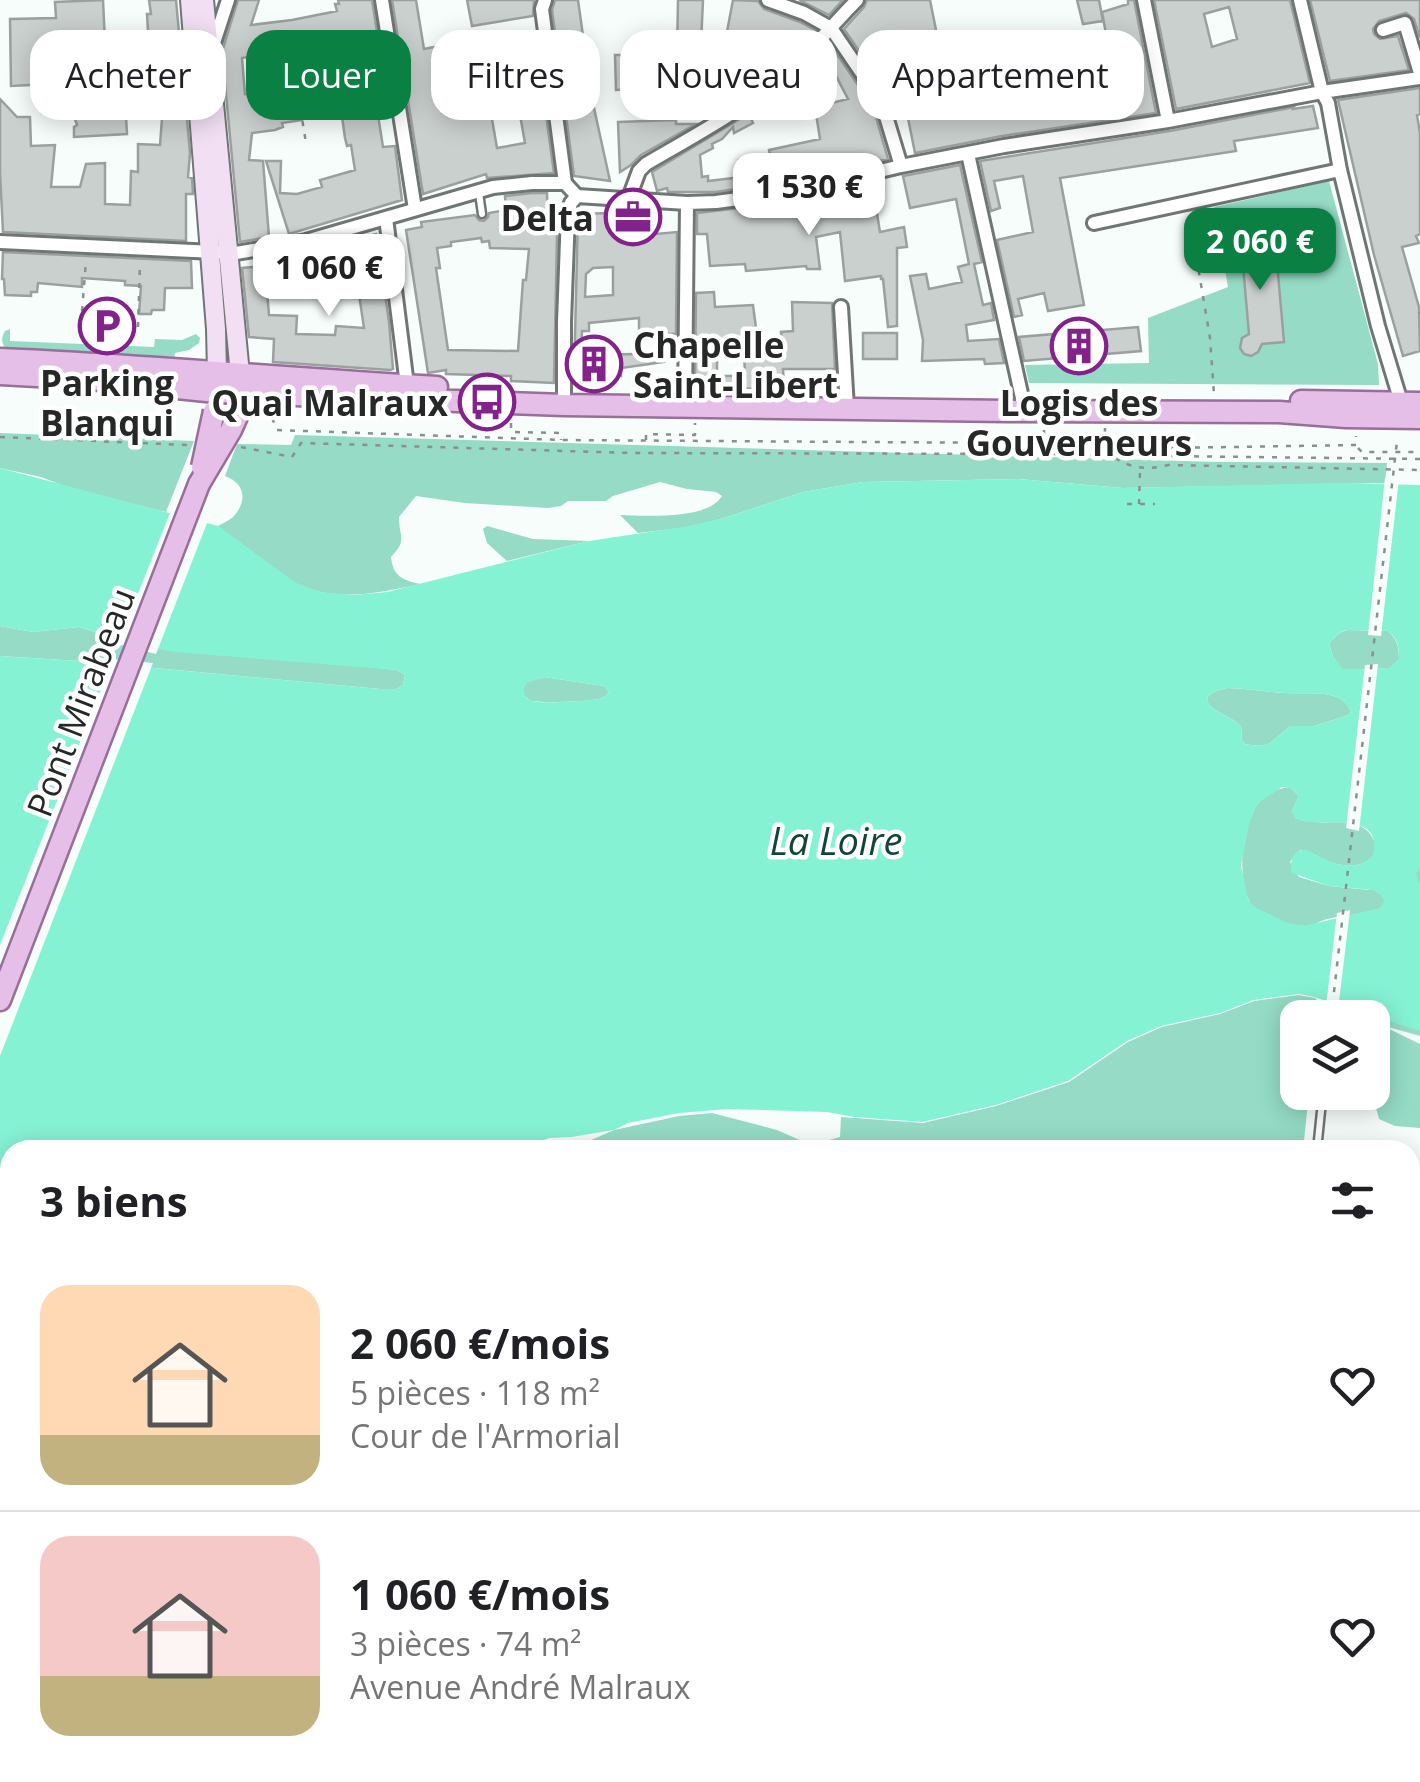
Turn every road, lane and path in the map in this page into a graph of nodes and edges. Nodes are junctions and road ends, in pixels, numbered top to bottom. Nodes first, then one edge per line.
1 (190, 0) edge
2 (204, 0) edge
3 (228, 0) edge
4 (382, 0) edge
5 (545, 0) edge
6 (768, 0) edge
7 (858, 0) edge
8 (1144, 0) edge
9 (1300, 0) edge
10 (831, 28) junction
11 (207, 30) edge
12 (218, 30) edge
13 (1383, 30) dead end
14 (1420, 75) edge
15 (1322, 92) junction
16 (213, 120) edge
17 (303, 120) edge
18 (1168, 121) junction
19 (306, 143) dead end
20 (968, 154) junction
21 (902, 166) junction
22 (1340, 170) junction
23 (564, 183) junction
24 (478, 191) junction
25 (577, 196) junction
26 (629, 198) junction
27 (686, 203) junction
28 (1188, 203) junction
29 (414, 209) junction
30 (482, 214) dead end
31 (386, 218) junction
32 (1094, 222) dead end
33 (0, 242) edge
34 (87, 247) junction
35 (141, 249) junction
36 (220, 253) junction
37 (841, 307) dead end
38 (81, 324) dead end
39 (138, 327) dead end
40 (1, 361) edge
41 (407, 385) junction
42 (216, 392) junction
43 (239, 393) junction
44 (565, 399) junction
45 (1214, 400) junction
46 (847, 403) junction
47 (1022, 404) junction
48 (689, 408) junction
49 (1410, 410) edge
50 (272, 418) dead end
51 (511, 422) dead end
52 (1355, 428) dead end
53 (304, 431) junction
54 (1044, 435) dead end
55 (1105, 435) dead end
56 (0, 438) edge
57 (561, 440) junction
58 (646, 440) junction
59 (1396, 441) dead end
60 (1074, 442) junction
61 (304, 444) junction
62 (1065, 444) junction
63 (1080, 444) junction
64 (190, 446) dead end
65 (1356, 446) junction
66 (226, 447) dead end
67 (1167, 448) junction
68 (1396, 452) junction
69 (1420, 452) edge
70 (1064, 454) junction
71 (1080, 454) junction
72 (1167, 456) junction
73 (1114, 457) junction
74 (1386, 459) junction
75 (1396, 459) junction
76 (1408, 459) junction
77 (1420, 460) edge
78 (1140, 470) junction
79 (1387, 470) junction
80 (1407, 470) junction
81 (1420, 470) edge
82 (1388, 481) dead end
83 (199, 484) junction
84 (1128, 504) dead end
85 (1139, 504) junction
86 (1155, 504) dead end
87 (0, 1000) edge
88 (1333, 1000) edge
89 (1322, 1110) edge
90 (1319, 1140) edge

1 - 36 main road
2 - 11 main road
3 - 12 street
4 - 29 street
5 - 23 street
6 - 10 street
7 - 10 street
8 - 18 street
9 - 15 street
10 - 21 street
10 - 26 street
13 - 14 street
14 - 15 street
15 - 18 street
15 - 22 street
16 - 36 main road
17 - 19 path
18 - 20 street
20 - 21 street
20 - 47 street
21 - 27 street
22 - 28 street
22 - 49 street
23 - 24 street
23 - 25 street
24 - 29 street
24 - 30 lane
25 - 26 street
25 - 44 street
26 - 27 street
27 - 48 street
28 - 32 street
28 - 45 path
29 - 31 street
31 - 36 street
31 - 41 street
33 - 34 street
34 - 35 street
34 - 38 path
35 - 36 street
35 - 39 path
36 - 42 main road
36 - 43 main road
37 - 46 street
40 - 42 main road
41 - 43 main road
41 - 44 main road
42 - 43 main road
42 - 83 main road, Pont Mirabeau, bridge
43 - 44 main road
43 - 83 main road, Pont Mirabeau, bridge
44 - 48 main road
45 - 47 main road
45 - 49 main road
46 - 47 main road
46 - 48 main road
47 - 49 main road
48 - 58 path
50 - 53 path
51 - 57 path
52 - 65 path
53 - 57 path
53 - 61 path
54 - 60 path
55 - 60 path
56 - 64 path
57 - 58 path
58 - 62 path
59 - 88 path, bridge
60 - 62 path
60 - 63 path
61 - 66 path
61 - 70 path
62 - 70 path
63 - 67 path
63 - 71 path
65 - 67 path
65 - 68 path
67 - 72 path
68 - 69 path
68 - 75 path
70 - 71 path
71 - 73 path
72 - 73 path
72 - 74 path
73 - 78 path
74 - 75 path
74 - 79 path
75 - 76 path
76 - 77 path
76 - 80 path
78 - 79 path
78 - 85 path
79 - 80 path
79 - 82 path
80 - 81 path
83 - 87 main road, Pont Mirabeau
84 - 85 path
85 - 86 path
89 - 90 lane

